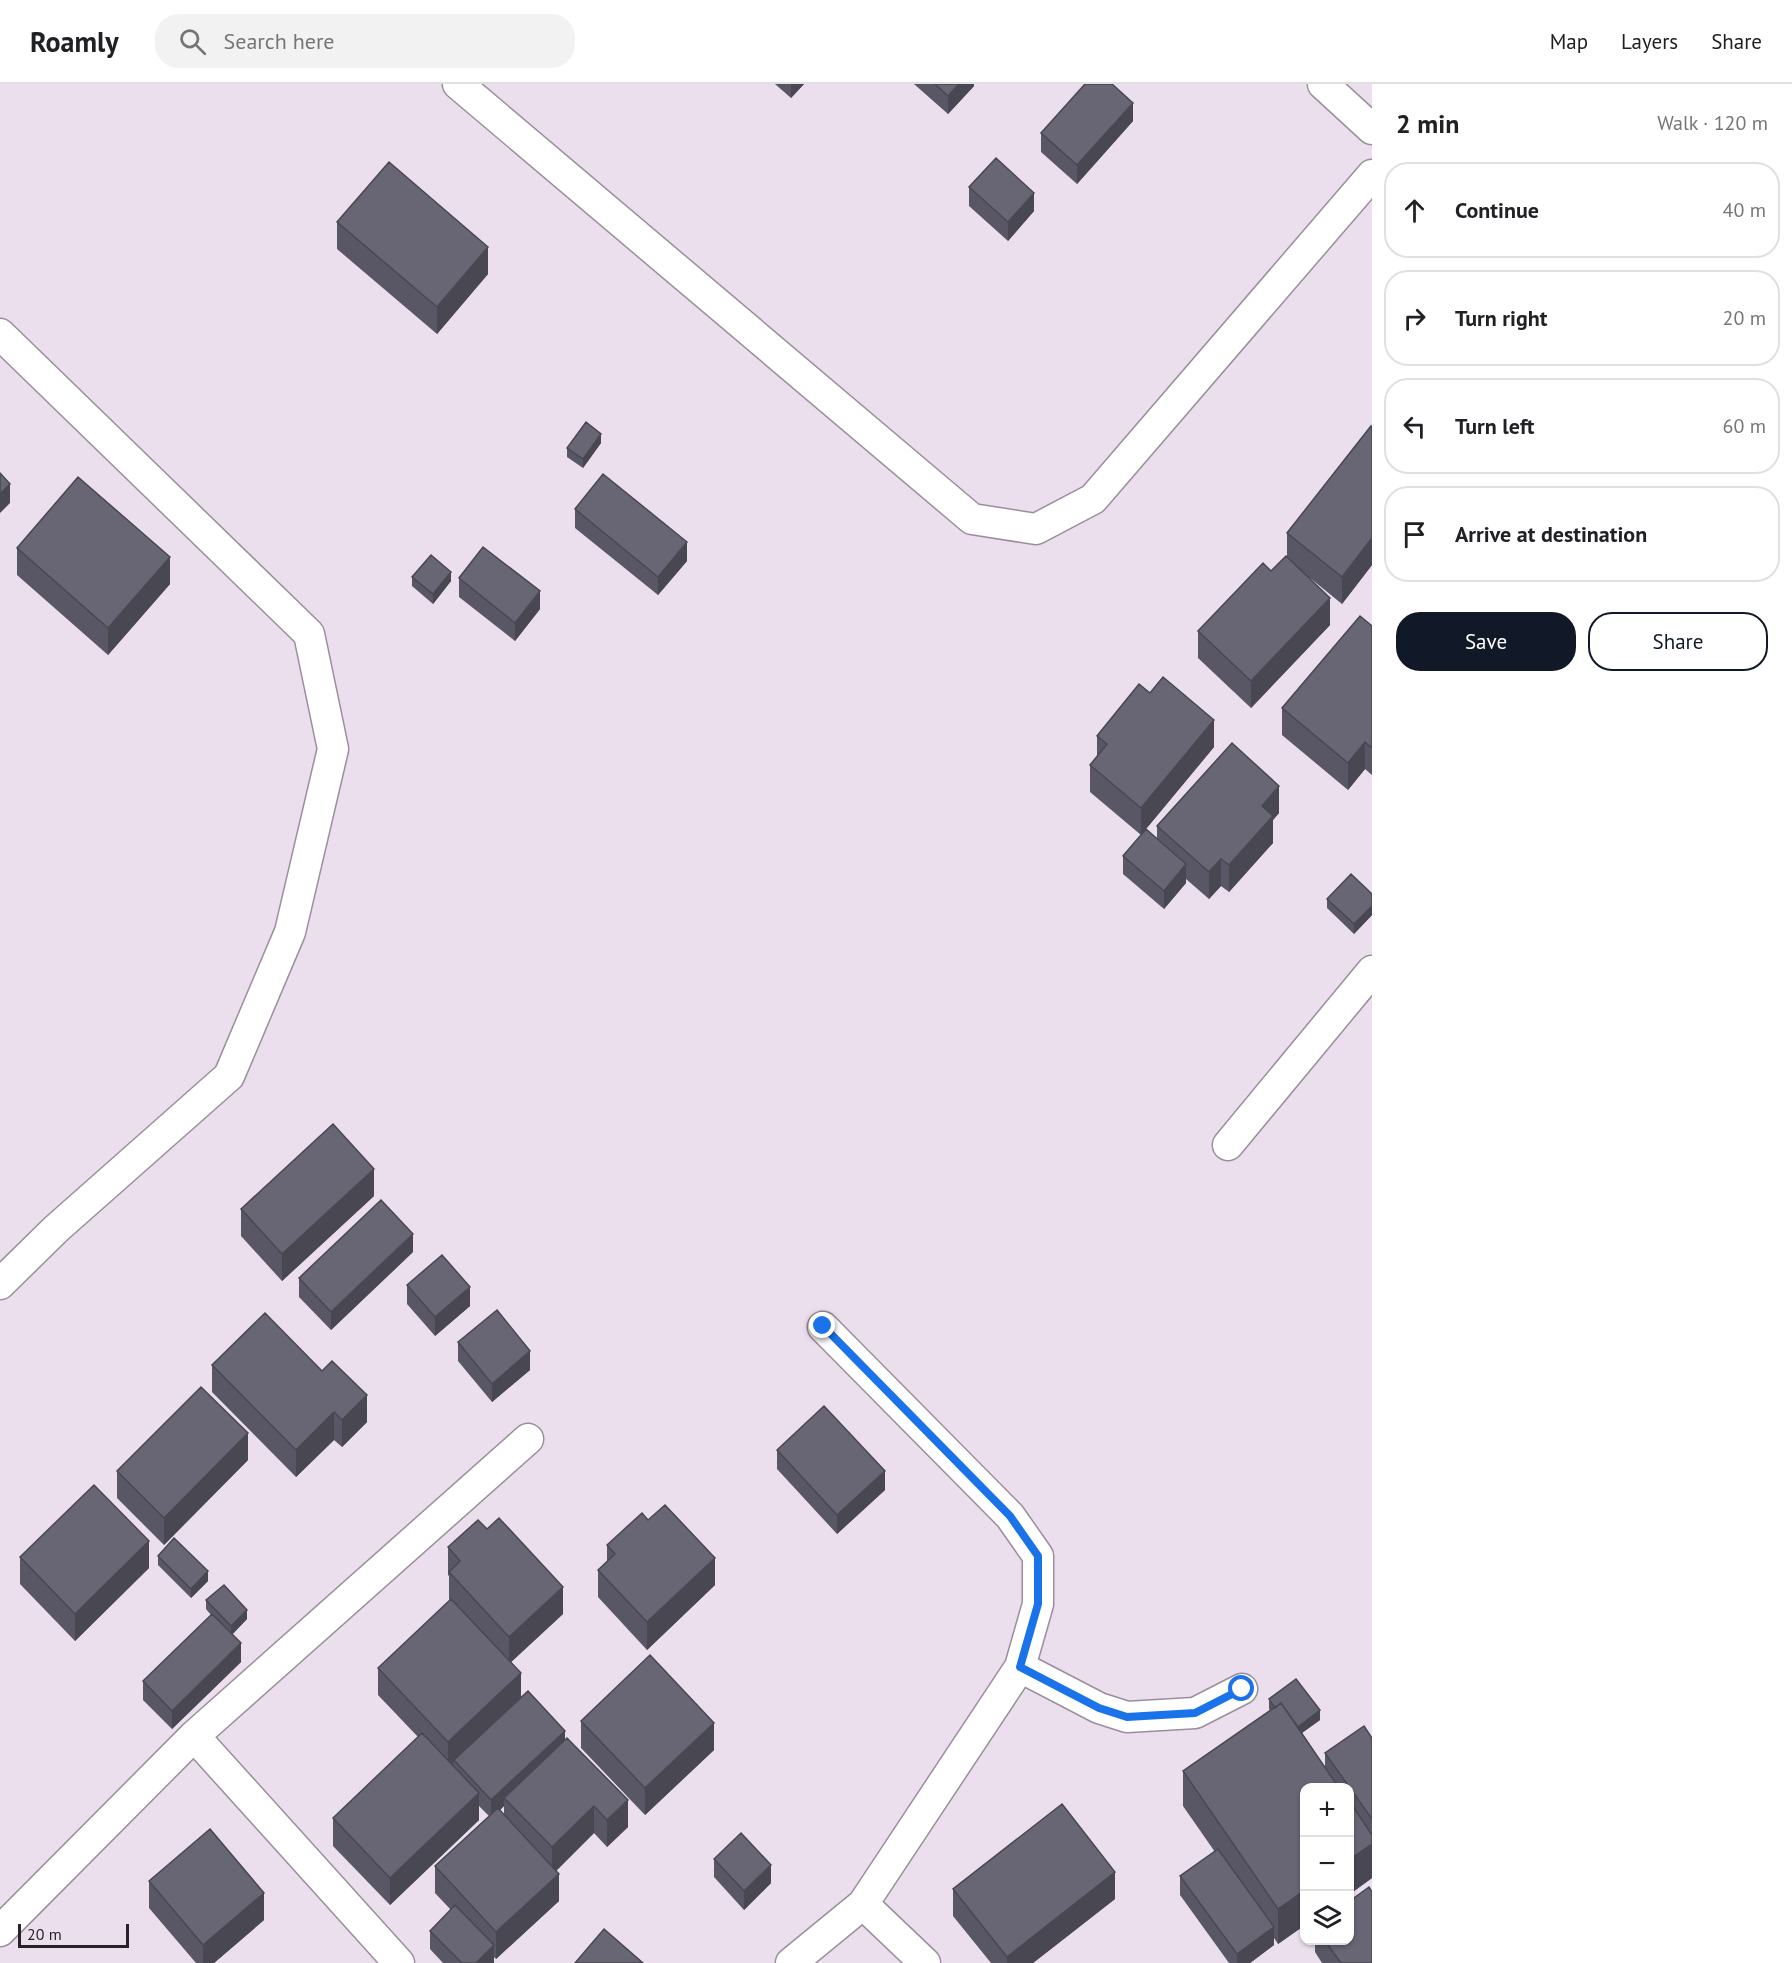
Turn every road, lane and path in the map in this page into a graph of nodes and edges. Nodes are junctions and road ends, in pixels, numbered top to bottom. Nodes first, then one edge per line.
1 (458, 84) edge
2 (1323, 84) edge
3 (1372, 129) edge
4 (1372, 175) edge
5 (0, 334) edge
6 (1372, 971) edge
7 (1228, 1145) dead end
8 (0, 1284) edge
9 (823, 1326) dead end
10 (528, 1439) dead end
11 (1020, 1667) junction
12 (1242, 1689) dead end
13 (194, 1736) junction
14 (863, 1904) junction
15 (0, 1931) edge
16 (399, 1963) edge
17 (791, 1963) edge
18 (925, 1963) edge

1 - 4 street
2 - 3 street
5 - 8 street
6 - 7 street
9 - 11 street
10 - 13 street
11 - 12 street
11 - 14 street
13 - 15 street
13 - 16 street
14 - 17 street
14 - 18 street

